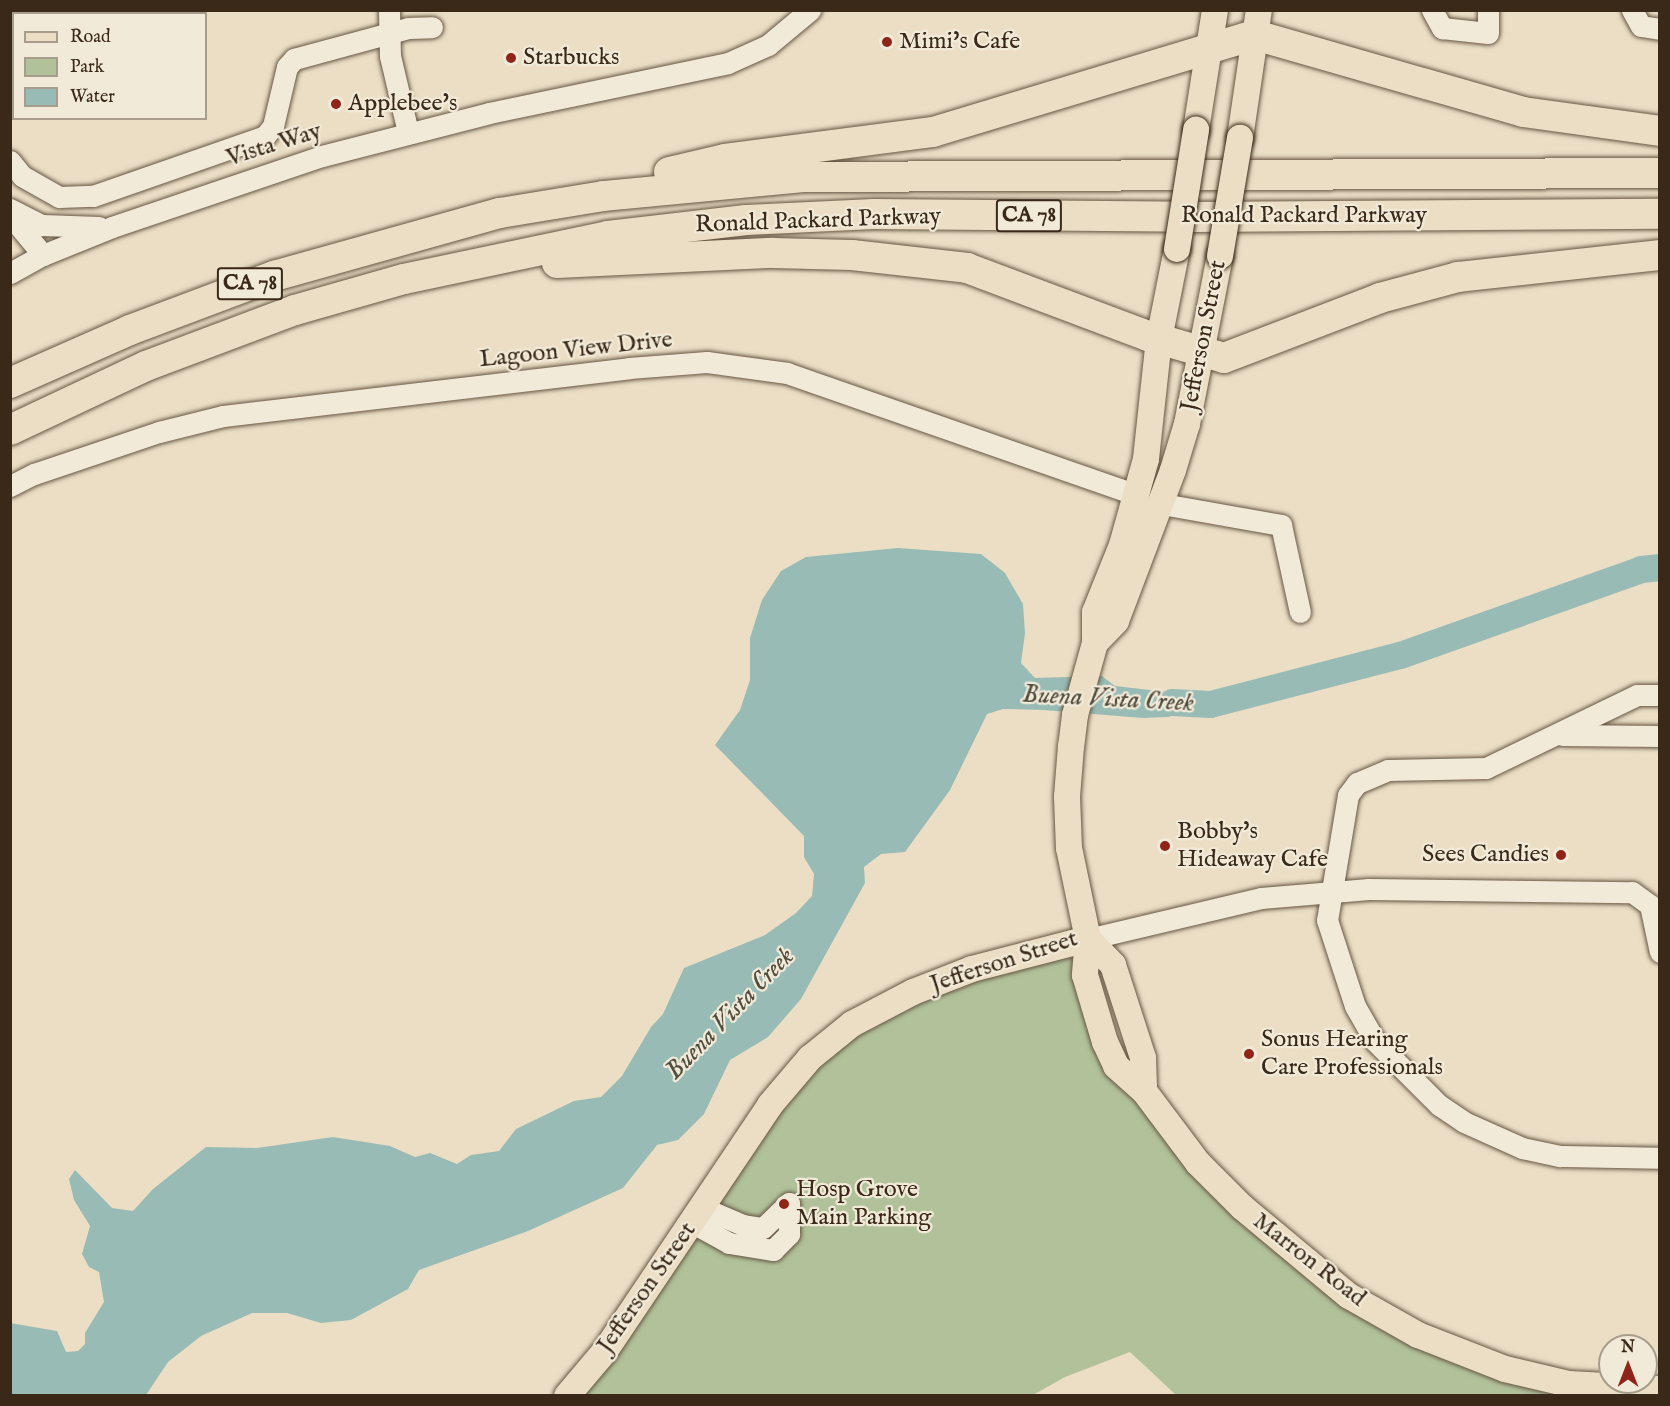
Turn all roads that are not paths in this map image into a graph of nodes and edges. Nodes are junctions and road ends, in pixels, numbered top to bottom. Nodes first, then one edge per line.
1 (389, 10) edge
2 (810, 10) edge
3 (1215, 10) edge
4 (1432, 10) edge
5 (1488, 10) edge
6 (1632, 10) edge
7 (1257, 23) edge
8 (432, 27) dead end
9 (1659, 29) edge
10 (388, 34) junction
11 (1210, 47) junction
12 (1659, 131) edge
13 (408, 132) junction
14 (10, 161) edge
15 (1659, 173) edge
16 (10, 209) edge
17 (500, 213) junction
18 (10, 214) edge
19 (1659, 214) edge
20 (112, 227) junction
21 (43, 255) junction
22 (1659, 255) edge
23 (10, 273) edge
24 (404, 279) junction
25 (1159, 339) junction
26 (1202, 350) junction
27 (10, 383) edge
28 (10, 430) edge
29 (10, 486) edge
30 (1138, 495) junction
31 (1162, 504) junction
32 (1300, 612) dead end
33 (1095, 643) junction
34 (1659, 695) edge
35 (1555, 735) junction
36 (1659, 736) edge
37 (1333, 894) junction
38 (1088, 939) junction
39 (1659, 952) edge
40 (1659, 1158) edge
41 (1659, 1389) edge
42 (567, 1395) edge

1 - 10 street
2 - 13 street, Vista Way
3 - 11 main road, Jefferson Street
4 - 5 street
6 - 9 street
7 - 11 highway
7 - 12 highway
7 - 26 main road, Jefferson Street, bridge
8 - 10 street
10 - 13 street
10 - 14 street
11 - 17 highway
11 - 25 main road, Jefferson Street, bridge
13 - 20 street, Vista Way
15 - 17 highway, Ronald Packard Parkway / CA 78
16 - 20 street
17 - 27 highway, Ronald Packard Parkway / CA 78
18 - 21 street
19 - 24 highway, Ronald Packard Parkway / CA 78
20 - 21 street, Vista Way
21 - 23 street, Vista Way
22 - 26 highway
24 - 25 highway
24 - 28 highway, Ronald Packard Parkway / CA 78
25 - 26 highway
25 - 30 main road, Jefferson Street
26 - 31 main road, Jefferson Street
29 - 30 street, Lagoon View Drive
30 - 33 main road, Jefferson Street
31 - 32 street
31 - 33 main road, Jefferson Street
33 - 38 main road, Jefferson Street
34 - 35 street
35 - 36 street
35 - 37 street
37 - 38 street
37 - 39 street
37 - 40 street
38 - 41 main road, Marron Road
38 - 42 main road, Jefferson Street

